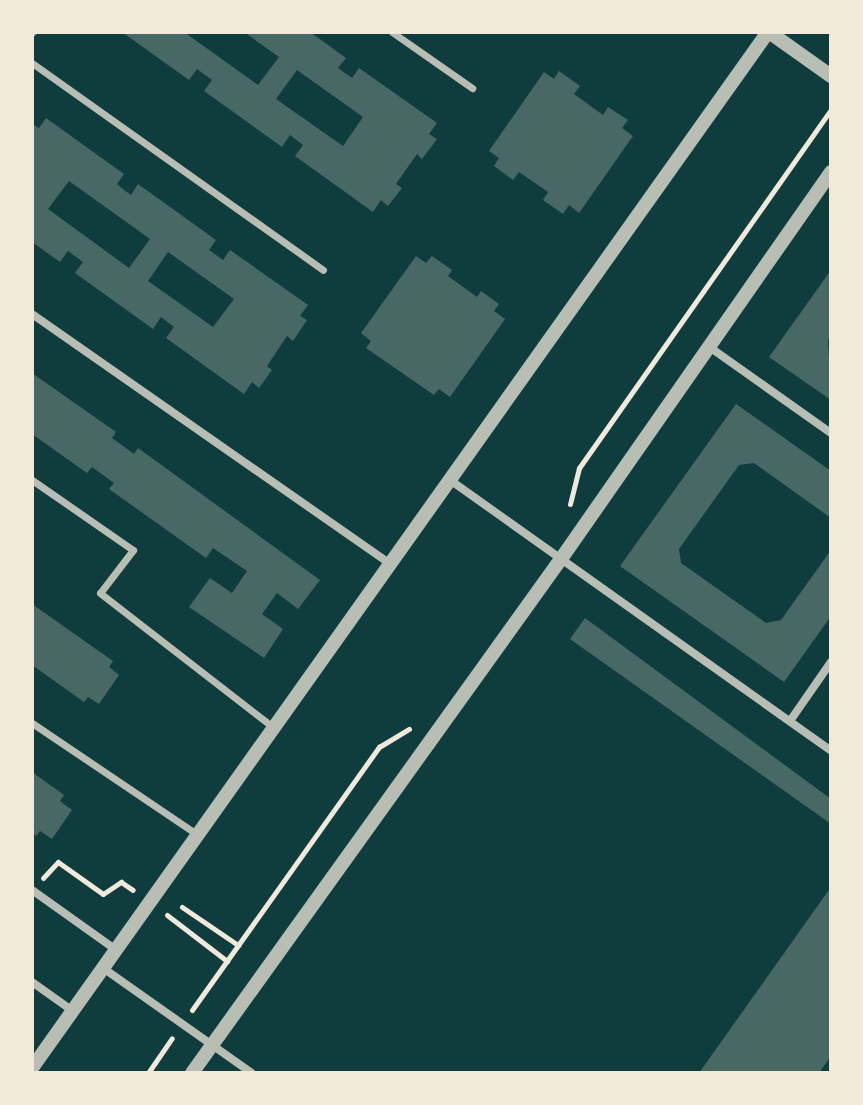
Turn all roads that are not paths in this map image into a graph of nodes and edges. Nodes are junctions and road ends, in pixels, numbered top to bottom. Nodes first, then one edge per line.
1 (392, 32) edge
2 (769, 32) edge
3 (32, 63) edge
4 (831, 76) edge
5 (472, 88) dead end
6 (831, 172) edge
7 (323, 270) dead end
8 (32, 314) edge
9 (708, 346) junction
10 (831, 433) edge
11 (32, 480) edge
12 (450, 480) junction
13 (561, 559) junction
14 (391, 564) junction
15 (831, 662) edge
16 (790, 721) junction
17 (32, 723) edge
18 (274, 728) junction
19 (831, 751) edge
20 (198, 835) junction
21 (34, 887) edge
22 (116, 950) junction
23 (103, 968) junction
24 (32, 982) edge
25 (73, 1011) junction
26 (212, 1045) junction
27 (32, 1068) edge
28 (192, 1073) edge
29 (252, 1073) edge

1 - 5 street
2 - 4 street
2 - 12 street
3 - 7 street
6 - 9 street
8 - 14 street
9 - 10 street
9 - 13 street
11 - 18 street
12 - 13 street
12 - 14 street
13 - 16 street
13 - 26 street
14 - 18 street
15 - 16 street
16 - 19 street
17 - 20 street
18 - 20 street
20 - 22 street
21 - 22 street
22 - 23 street
23 - 25 street
23 - 26 street
24 - 25 street
25 - 27 street
26 - 28 street
26 - 29 street

